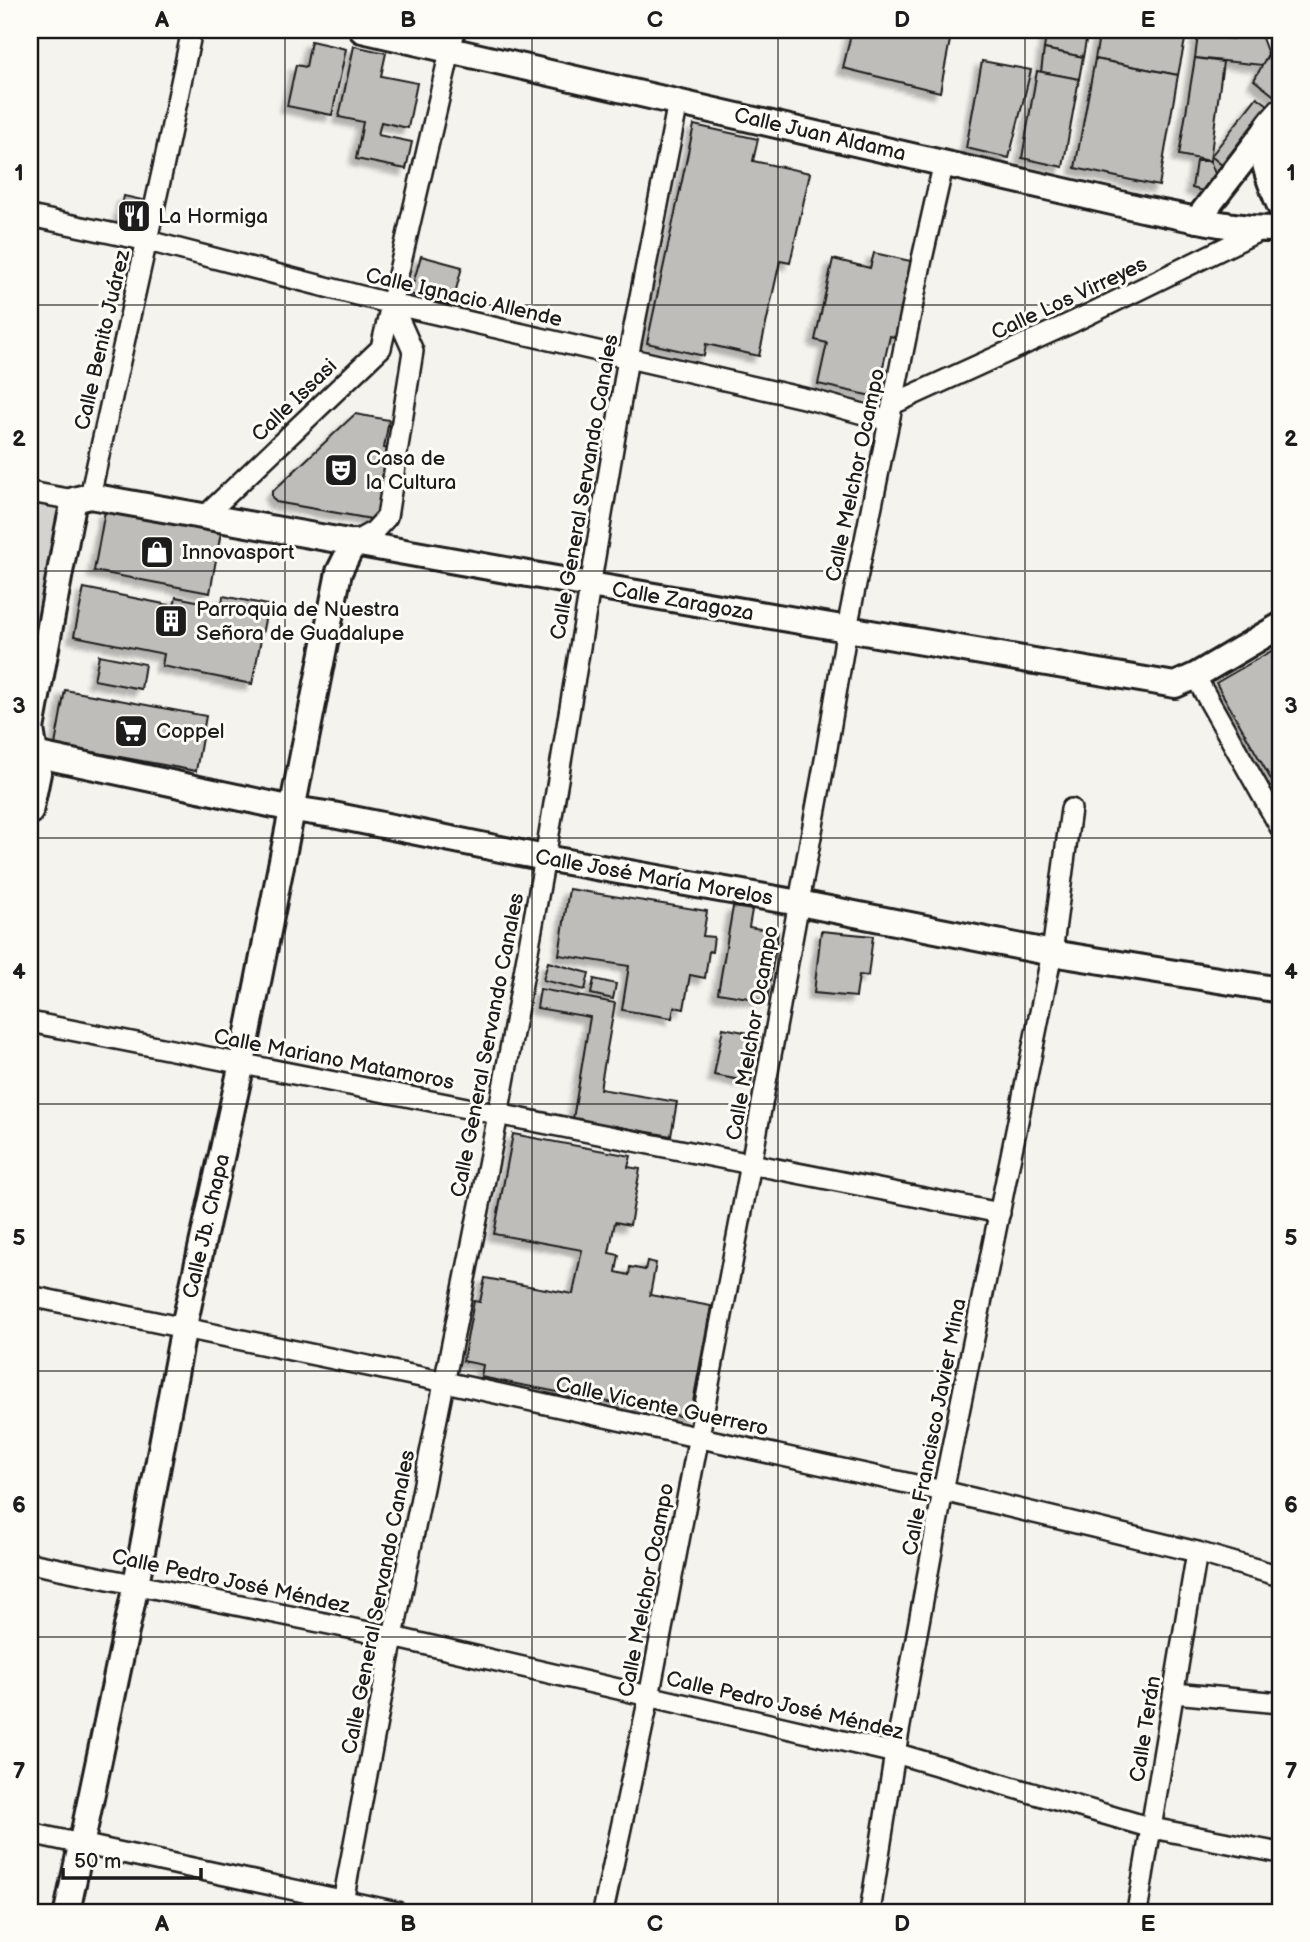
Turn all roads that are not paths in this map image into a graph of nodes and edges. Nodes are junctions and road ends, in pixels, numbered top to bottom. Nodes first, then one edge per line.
1 (192, 30) edge
2 (362, 30) edge
3 (452, 40) edge
4 (678, 102) junction
5 (1273, 120) edge
6 (944, 162) junction
7 (1280, 206) edge
8 (30, 216) edge
9 (1197, 220) junction
10 (1271, 229) edge
11 (147, 242) junction
12 (392, 304) junction
13 (628, 358) junction
14 (891, 412) junction
15 (30, 492) edge
16 (82, 498) junction
17 (206, 515) junction
18 (354, 542) junction
19 (590, 585) junction
20 (1280, 626) edge
21 (847, 628) junction
22 (1195, 676) junction
23 (32, 755) edge
24 (293, 809) junction
25 (1071, 809) dead end
26 (30, 812) edge
27 (1280, 827) edge
28 (545, 858) junction
29 (799, 903) junction
30 (1052, 953) junction
31 (1280, 990) edge
32 (30, 1022) edge
33 (242, 1063) junction
34 (498, 1115) junction
35 (751, 1164) junction
36 (1000, 1213) junction
37 (30, 1296) edge
38 (184, 1326) junction
39 (445, 1382) junction
40 (699, 1438) junction
41 (943, 1491) junction
42 (1197, 1552) junction
43 (30, 1563) edge
44 (1280, 1576) edge
45 (136, 1584) junction
46 (393, 1637) junction
47 (1174, 1693) junction
48 (649, 1697) junction
49 (1280, 1703) edge
50 (895, 1753) junction
51 (1152, 1828) junction
52 (30, 1833) edge
53 (82, 1843) junction
54 (1280, 1853) edge
55 (342, 1906) edge
56 (67, 1912) edge
57 (397, 1912) edge
58 (603, 1912) edge
59 (870, 1912) edge
60 (1137, 1912) edge

1 - 11 street, Calle Benito Juárez
2 - 3 main road, Calle Juan Aldama
3 - 4 main road, Calle Juan Aldama
3 - 12 street, Calle Issasi
4 - 6 main road, Calle Juan Aldama
4 - 13 street, Calle General Servando Canales
5 - 7 main road
5 - 9 main road
6 - 9 main road, Calle Juan Aldama
6 - 14 street, Calle Melchor Ocampo
8 - 11 street, Calle Ignacio Allende
9 - 10 main road, Calle Juan Aldama
10 - 14 street, Calle Los Virreyes
11 - 12 street, Calle Ignacio Allende
11 - 16 street, Calle Benito Juárez
12 - 13 street, Calle Ignacio Allende
12 - 17 street, Calle Issasi
12 - 18 street
13 - 14 street, Calle Ignacio Allende
13 - 19 street, Calle General Servando Canales
14 - 21 street, Calle Melchor Ocampo
15 - 16 street
16 - 17 main road, Calle Zaragoza
16 - 23 main road
17 - 18 main road, Calle Zaragoza
18 - 19 main road, Calle Zaragoza
18 - 24 main road, Calle Jb. Chapa
19 - 21 main road, Calle Zaragoza
19 - 28 street, Calle General Servando Canales
20 - 22 main road, Calle Zaragoza
21 - 22 main road, Calle Zaragoza
21 - 29 street, Calle Melchor Ocampo
22 - 27 street
23 - 24 main road, Calle José María Morelos
23 - 26 main road
24 - 28 main road, Calle José María Morelos
24 - 33 main road, Calle Jb. Chapa
25 - 30 street, Calle Francisco Javier Mina
28 - 29 main road, Calle José María Morelos
28 - 34 street, Calle General Servando Canales
29 - 30 main road, Calle José María Morelos
29 - 35 street, Calle Melchor Ocampo
30 - 31 main road, Calle José María Morelos
30 - 36 street, Calle Francisco Javier Mina
32 - 33 street, Calle Mariano Matamoros
33 - 34 street, Calle Mariano Matamoros
33 - 38 main road, Calle Jb. Chapa
34 - 35 street, Calle Mariano Matamoros
34 - 39 street, Calle General Servando Canales
35 - 36 street, Calle Mariano Matamoros
35 - 40 street, Calle Melchor Ocampo
36 - 41 street, Calle Francisco Javier Mina
37 - 38 street, Calle Vicente Guerrero
38 - 39 street, Calle Vicente Guerrero
38 - 45 main road, Calle Jb. Chapa
39 - 40 street, Calle Vicente Guerrero
39 - 46 street, Calle General Servando Canales
40 - 41 street, Calle Vicente Guerrero
40 - 48 street, Calle Melchor Ocampo
41 - 42 street, Calle Vicente Guerrero
41 - 50 street, Calle Francisco Javier Mina
42 - 44 street, Calle Vicente Guerrero
42 - 47 street, Calle Terán
43 - 45 street, Calle Pedro José Méndez
45 - 46 street, Calle Pedro José Méndez
45 - 53 main road, Calle Jb. Chapa
46 - 48 street, Calle Pedro José Méndez
46 - 55 street, Calle General Servando Canales
47 - 49 street
47 - 51 street, Calle Terán
48 - 50 street, Calle Pedro José Méndez
48 - 58 street, Calle Melchor Ocampo
50 - 51 street, Calle Pedro José Méndez
50 - 59 street, Calle Francisco Javier Mina
51 - 54 street, Calle Pedro José Méndez
51 - 60 street, Calle Terán
52 - 53 street
53 - 55 street
53 - 56 main road, Calle Jb. Chapa
55 - 57 street

